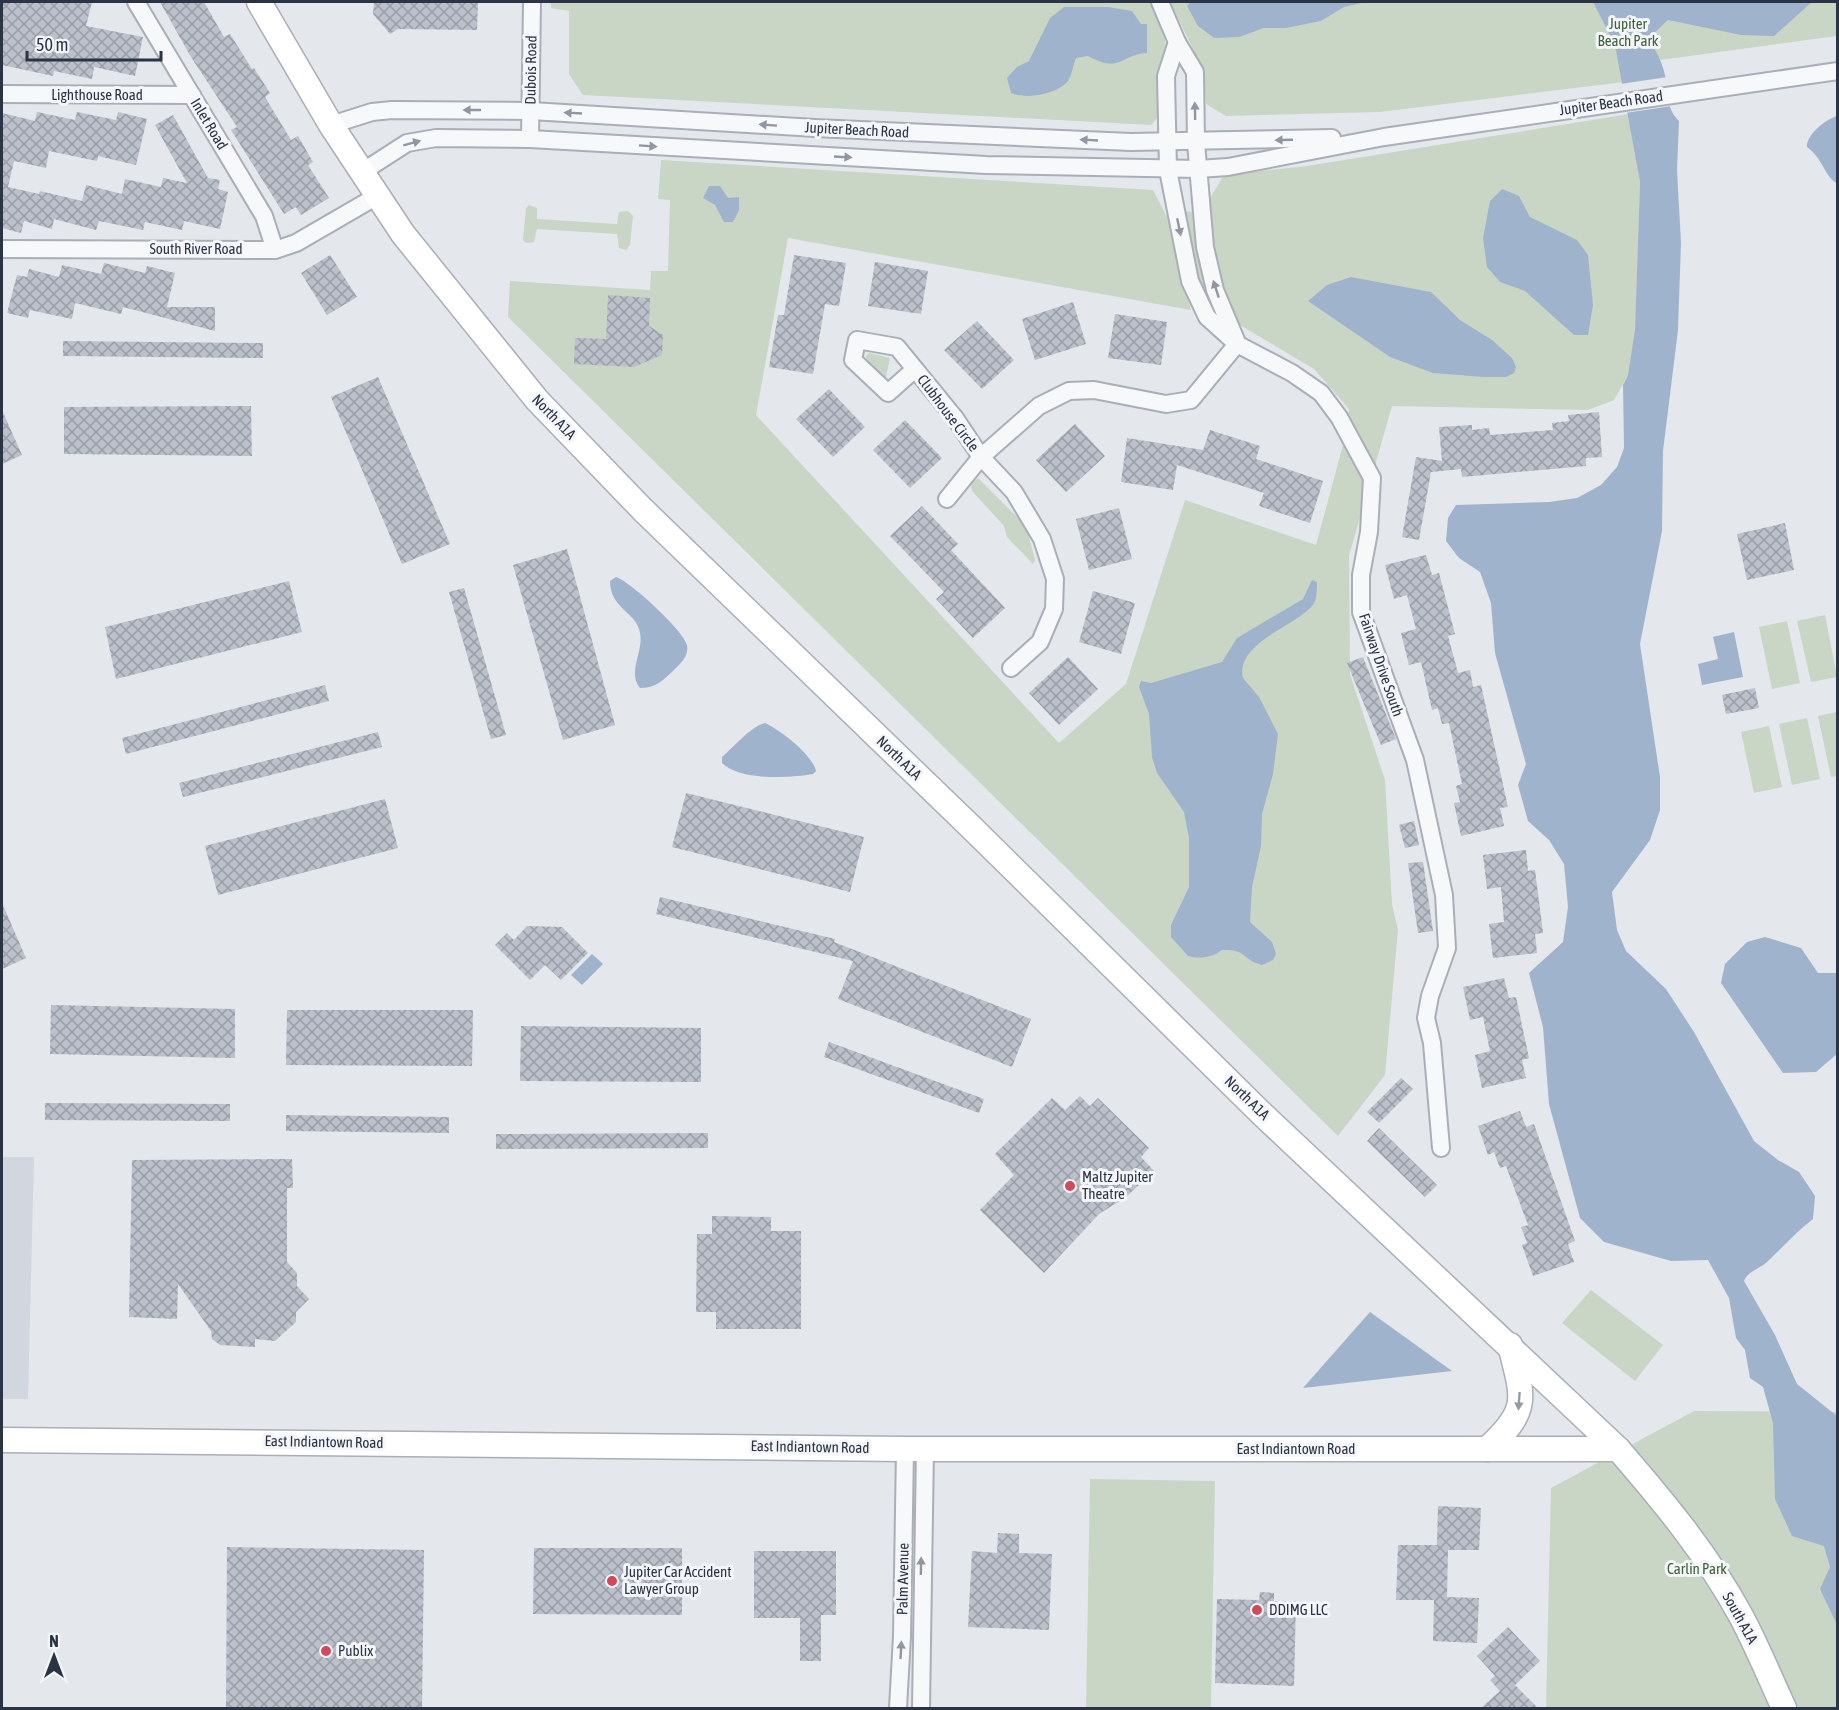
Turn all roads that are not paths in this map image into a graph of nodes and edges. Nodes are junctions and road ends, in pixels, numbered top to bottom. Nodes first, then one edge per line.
1 (136, 2) edge
2 (259, 2) edge
3 (532, 2) edge
4 (1160, 2) edge
5 (1177, 42) junction
6 (1838, 71) edge
7 (2, 94) edge
8 (192, 95) junction
9 (531, 111) junction
10 (332, 125) junction
11 (1384, 136) junction
12 (530, 140) junction
13 (1168, 143) junction
14 (1196, 143) junction
15 (1168, 170) junction
16 (1198, 170) junction
17 (362, 172) junction
18 (377, 196) junction
19 (2, 249) edge
20 (275, 250) junction
21 (1237, 344) junction
22 (915, 369) dead end
23 (981, 457) junction
24 (946, 499) dead end
25 (1011, 668) dead end
26 (1441, 1148) dead end
27 (1510, 1344) junction
28 (2, 1440) edge
29 (915, 1449) junction
30 (1487, 1449) junction
31 (1618, 1449) junction
32 (898, 1708) edge
33 (921, 1708) edge
34 (1784, 1708) edge

1 - 8 street, Inlet Road
2 - 10 street, North A1A
3 - 9 street, Dubois Road
4 - 5 street
5 - 13 street, Fairway Drive South
14 -> 5 street
6 - 11 street, Jupiter Beach Road
7 - 8 street, Lighthouse Road
8 - 20 street, Inlet Road
9 -> 10 street, Jupiter Beach Road
9 - 12 street, Dubois Road
13 -> 9 street, Jupiter Beach Road
10 - 17 street, North A1A
11 -> 14 street, Jupiter Beach Road
11 - 16 street, Jupiter Beach Road
12 -> 15 street, Jupiter Beach Road
17 -> 12 street, Jupiter Beach Road
13 - 14 street, Jupiter Beach Road
13 - 15 street, Fairway Drive South
14 - 16 street
15 - 16 street, Jupiter Beach Road
15 -> 21 street, Fairway Drive South
21 -> 16 street
17 - 18 street, North A1A
18 - 20 street, South River Road
18 - 27 street, North A1A
19 - 20 street, South River Road
21 - 23 street, Clubhouse Circle
21 - 26 street, Fairway Drive South
22 - 23 street, Clubhouse Circle
23 - 24 street, Clubhouse Circle
23 - 25 street, Clubhouse Circle
27 -> 30 street
27 - 31 street, North A1A
28 - 29 street, East Indiantown Road
29 - 30 street, East Indiantown Road
32 -> 29 street, Palm Avenue
33 -> 29 street, Palm Avenue
30 - 31 street, East Indiantown Road
31 - 34 street, South A1A

